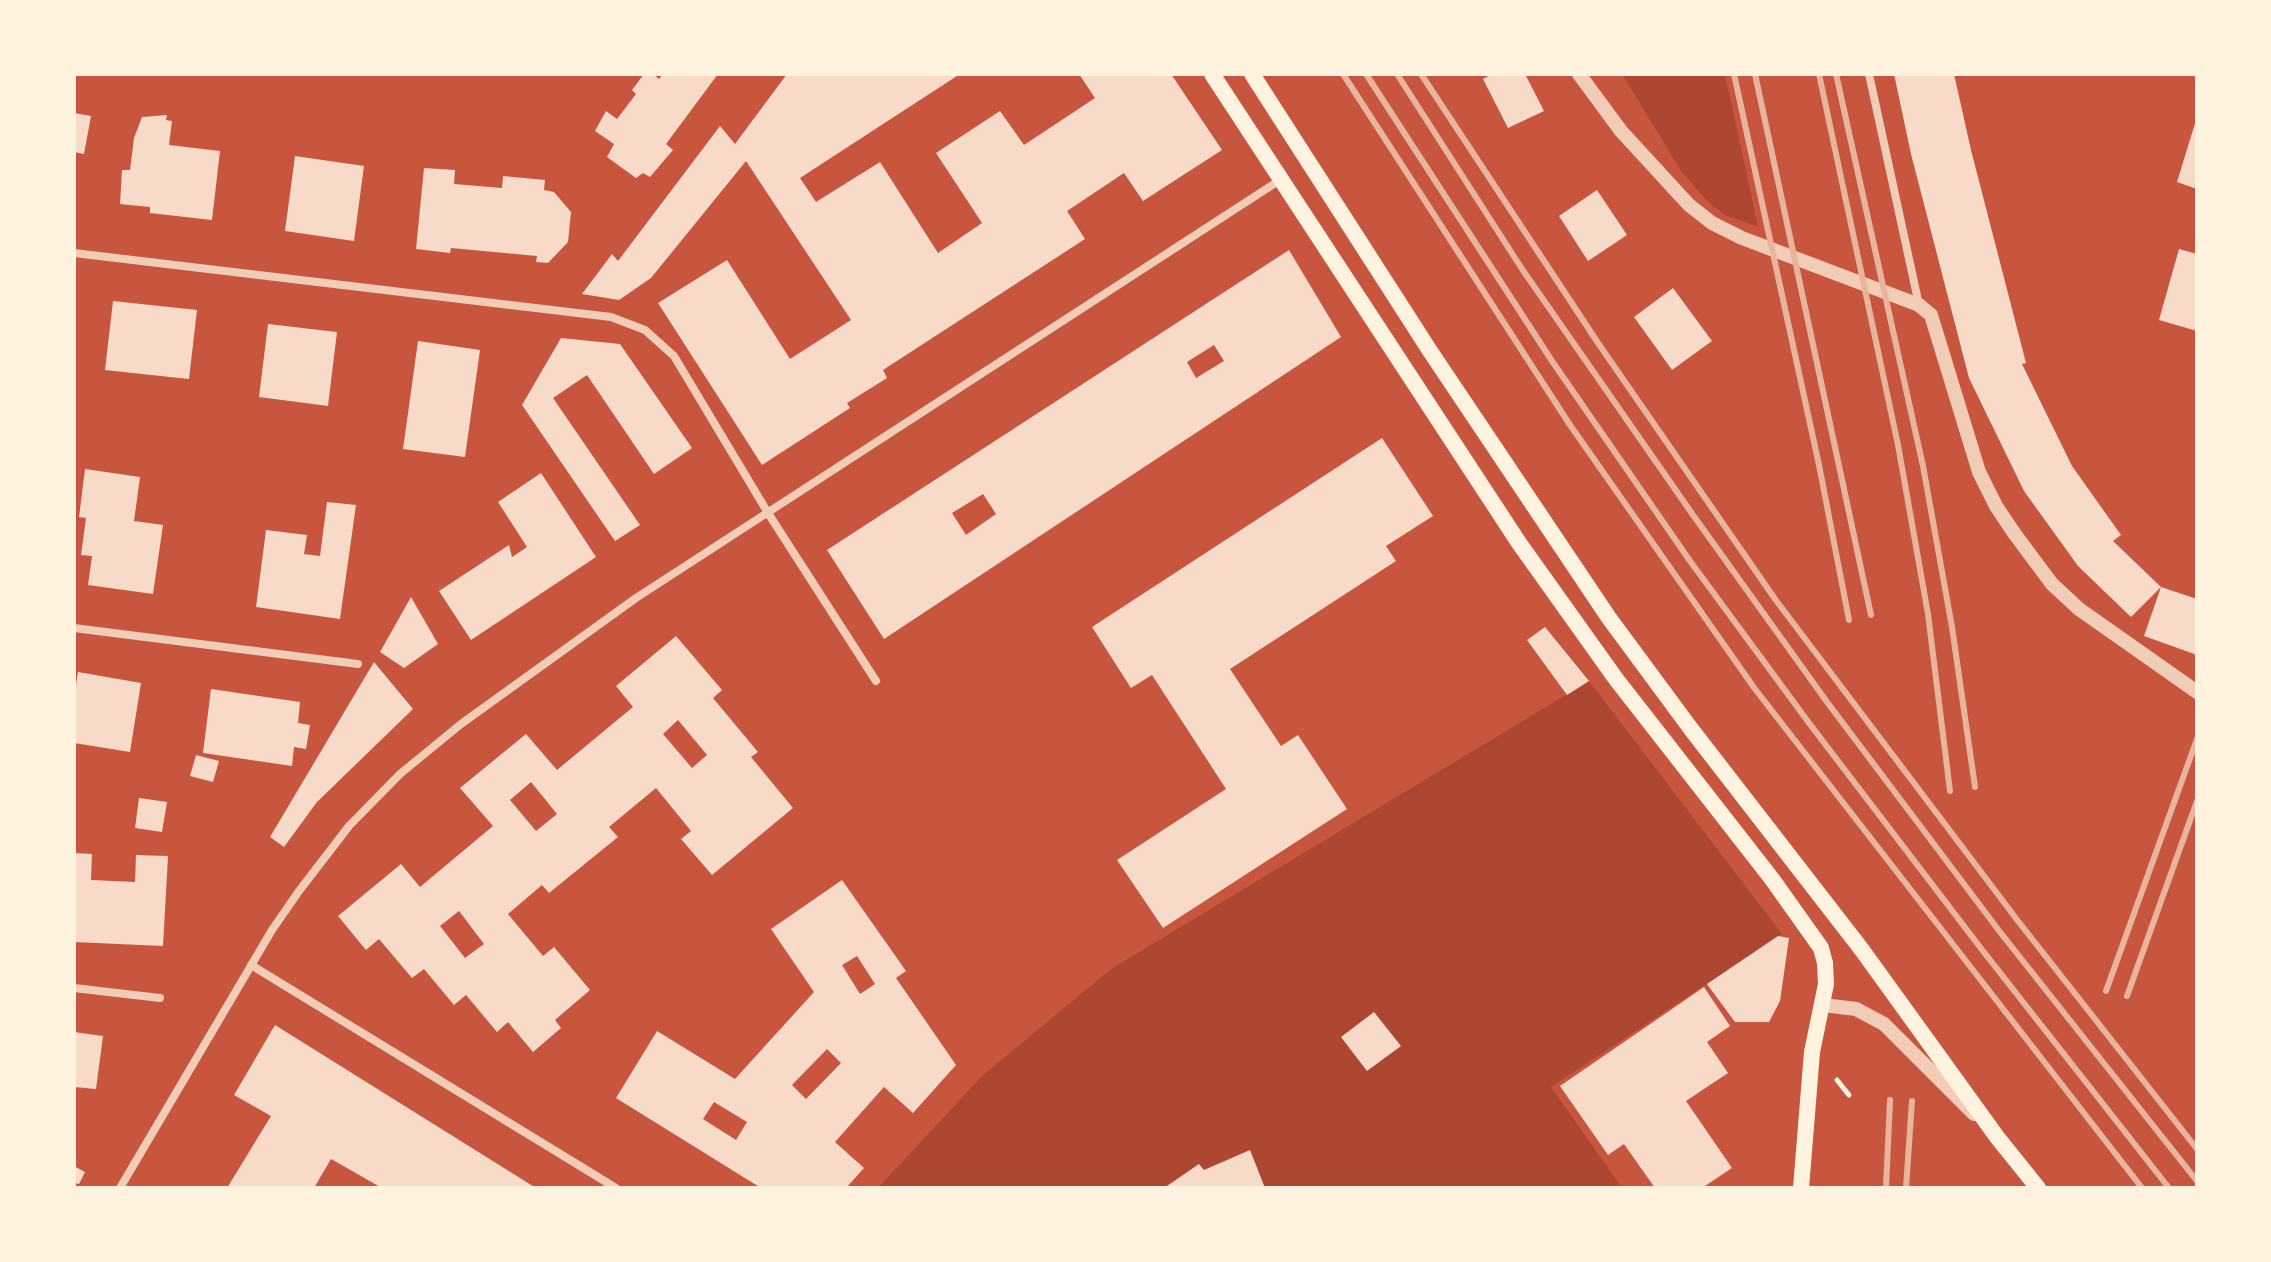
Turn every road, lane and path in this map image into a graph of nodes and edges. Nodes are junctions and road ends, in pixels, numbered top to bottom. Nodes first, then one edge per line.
1 (1212, 74) edge
2 (1252, 74) edge
3 (1579, 74) edge
4 (1869, 74) edge
5 (1280, 180) junction
6 (74, 253) edge
7 (1918, 305) junction
8 (768, 513) junction
9 (74, 628) edge
10 (358, 664) dead end
11 (876, 681) dead end
12 (2194, 690) edge
13 (251, 965) junction
14 (74, 988) edge
15 (160, 998) dead end
16 (1823, 1005) junction
17 (1997, 1137) junction
18 (120, 1188) edge
19 (616, 1188) edge
20 (1801, 1188) edge
21 (2038, 1188) edge

1 - 5 main road
2 - 17 main road
3 - 7 street
4 - 7 street
5 - 8 street
5 - 16 main road
6 - 8 street
7 - 12 street
8 - 11 street
8 - 13 street
9 - 10 street
13 - 18 street
13 - 19 street
14 - 15 street
16 - 17 street
16 - 20 main road
17 - 21 main road

